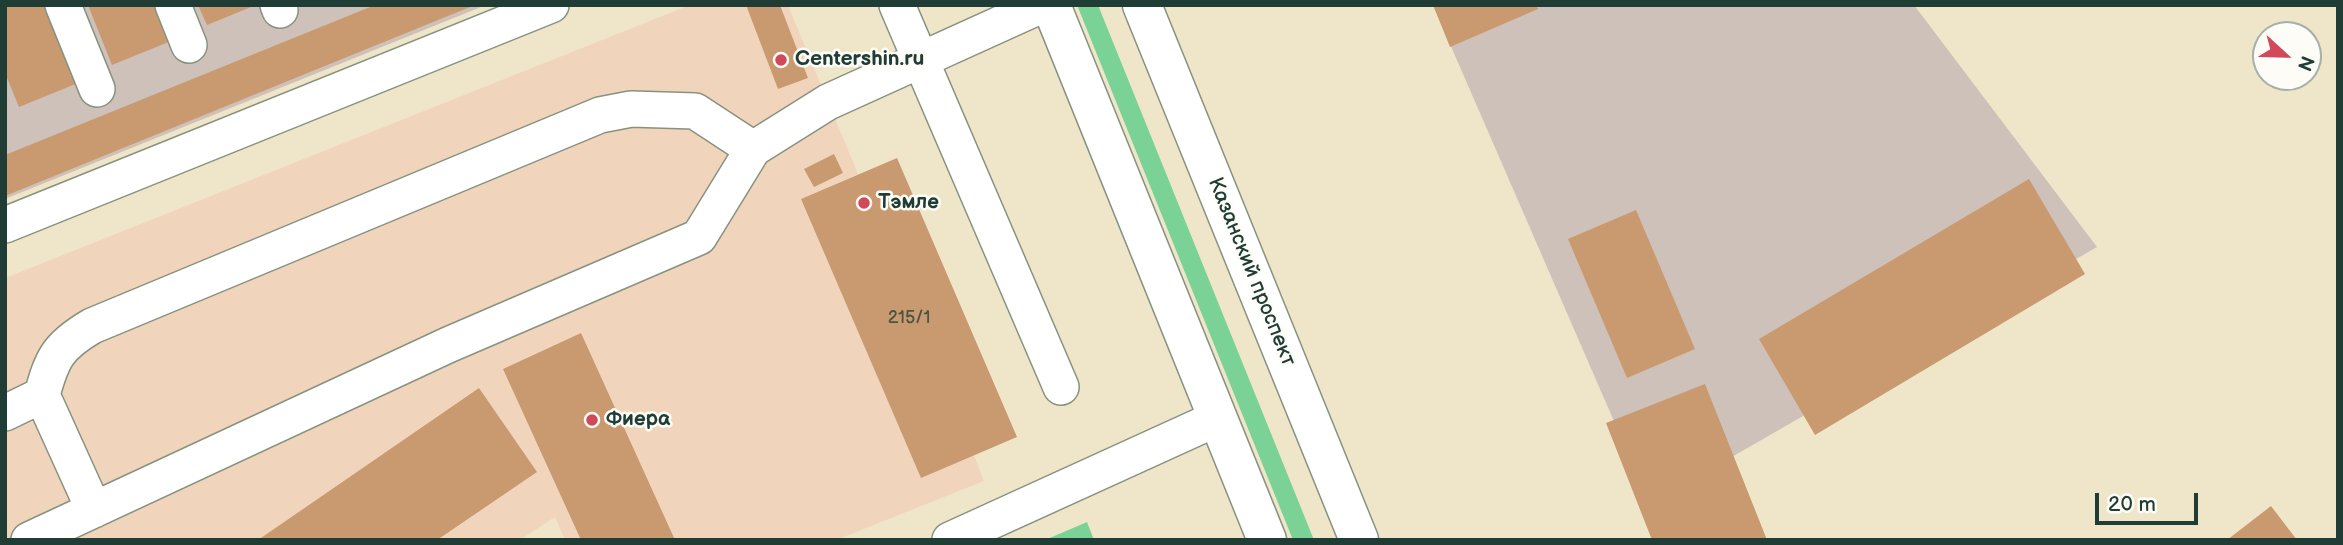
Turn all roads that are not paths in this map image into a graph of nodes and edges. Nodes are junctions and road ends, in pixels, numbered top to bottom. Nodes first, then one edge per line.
1 (63, 5) edge
2 (173, 5) edge
3 (551, 5) edge
4 (897, 5) edge
5 (1042, 5) edge
6 (1051, 5) edge
7 (1142, 5) edge
8 (189, 45) dead end
9 (921, 60) junction
10 (97, 89) dead end
11 (753, 149) junction
12 (5, 225) edge
13 (1061, 387) dead end
14 (42, 396) junction
15 (5, 412) edge
16 (1218, 418) junction
17 (94, 510) junction
18 (30, 540) edge
19 (950, 540) edge
20 (1267, 540) edge
21 (1359, 540) edge

1 - 10 lane
2 - 8 lane
3 - 12 lane
4 - 9 lane
5 - 9 lane
6 - 16 main road
7 - 21 main road, Казанский проспект
9 - 11 lane
9 - 13 lane
11 - 14 lane
11 - 17 lane
14 - 15 lane
14 - 17 lane
16 - 19 lane
16 - 20 main road
17 - 18 lane

